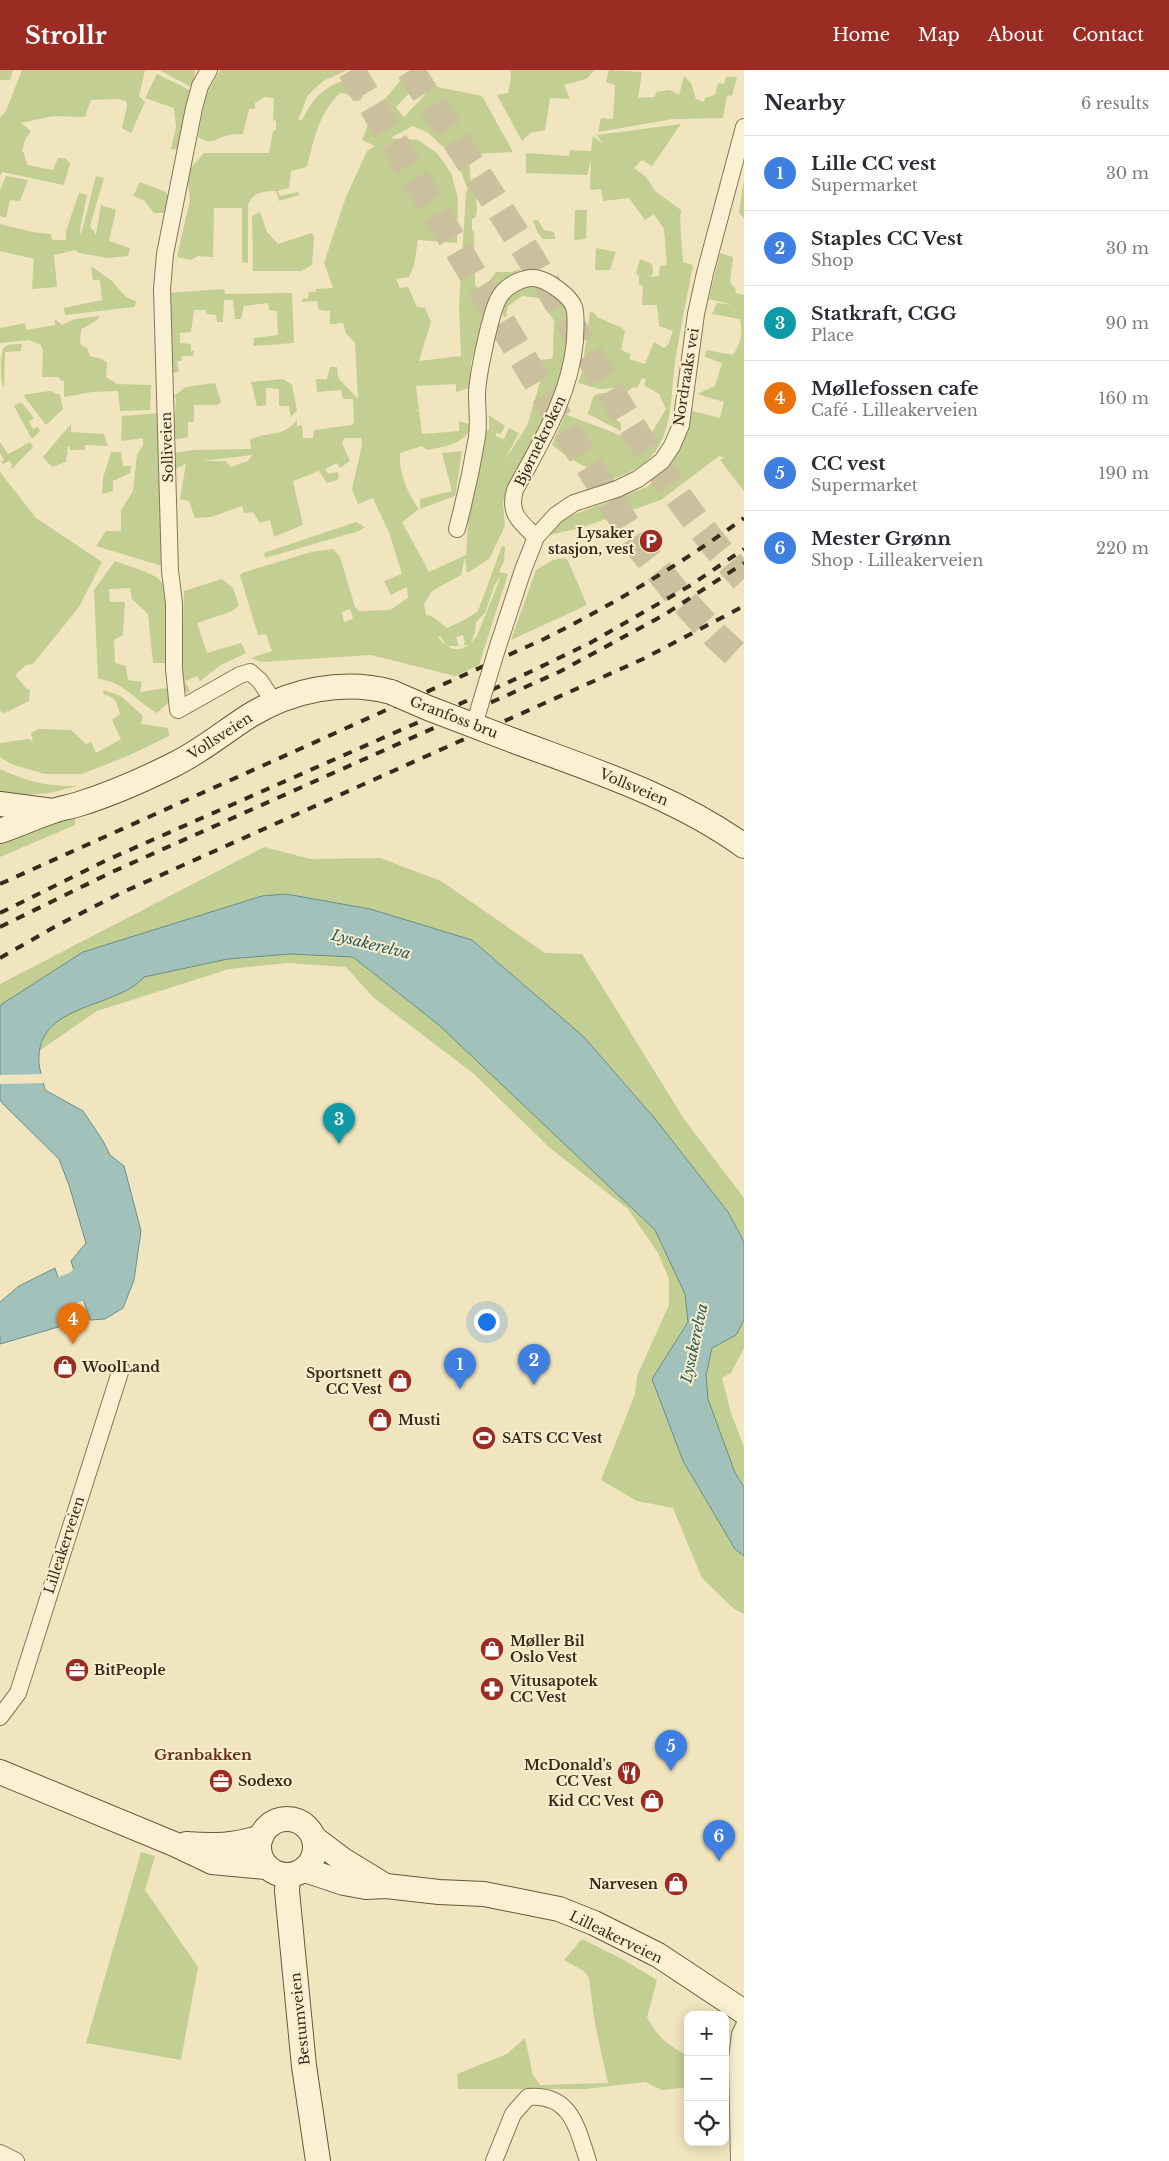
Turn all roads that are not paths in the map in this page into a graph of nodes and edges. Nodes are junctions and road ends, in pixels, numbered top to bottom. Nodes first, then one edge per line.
1 (209, 70) edge
2 (744, 127) edge
3 (456, 529) dead end
4 (536, 537) junction
5 (391, 692) joint
6 (274, 702) junction
7 (474, 725) junction
8 (517, 742) joint
9 (0, 804) edge
10 (53, 811) junction
11 (0, 831) edge
12 (744, 846) edge
13 (121, 1369) dead end
14 (0, 1717) edge
15 (0, 1772) edge
16 (261, 1837) junction
17 (314, 1838) junction
18 (174, 1844) junction
19 (266, 1867) junction
20 (296, 1873) junction
21 (386, 1886) junction
22 (744, 2012) edge
23 (744, 2026) edge
24 (0, 2153) edge
25 (321, 2159) edge
26 (16, 2161) edge
27 (494, 2161) edge
28 (588, 2161) edge
29 (739, 2161) edge

1 - 6 street, Solliveien
2 - 4 street, Nordraaks vei
3 - 4 street, Bjørnekroken
4 - 7 street, Nordraaks vei, bridge
5 - 6 main road, Vollsveien
5 - 7 main road, Granfoss bru, bridge
6 - 10 main road, Vollsveien
7 - 8 main road, Granfoss bru, bridge
8 - 12 main road, Vollsveien
9 - 10 main road, Vollsveien
10 - 11 main road, Vollsveien
13 - 14 street, Lilleakerveien
15 - 18 main road
16 - 17 main road
16 - 18 main road
16 - 19 main road
17 - 20 main road
17 - 21 main road, Lilleakerveien
18 - 19 main road
19 - 20 main road
20 - 21 main road, Lilleakerveien
20 - 25 main road, Bestumveien
21 - 22 main road, Lilleakerveien
23 - 29 street
24 - 26 street
27 - 28 street

